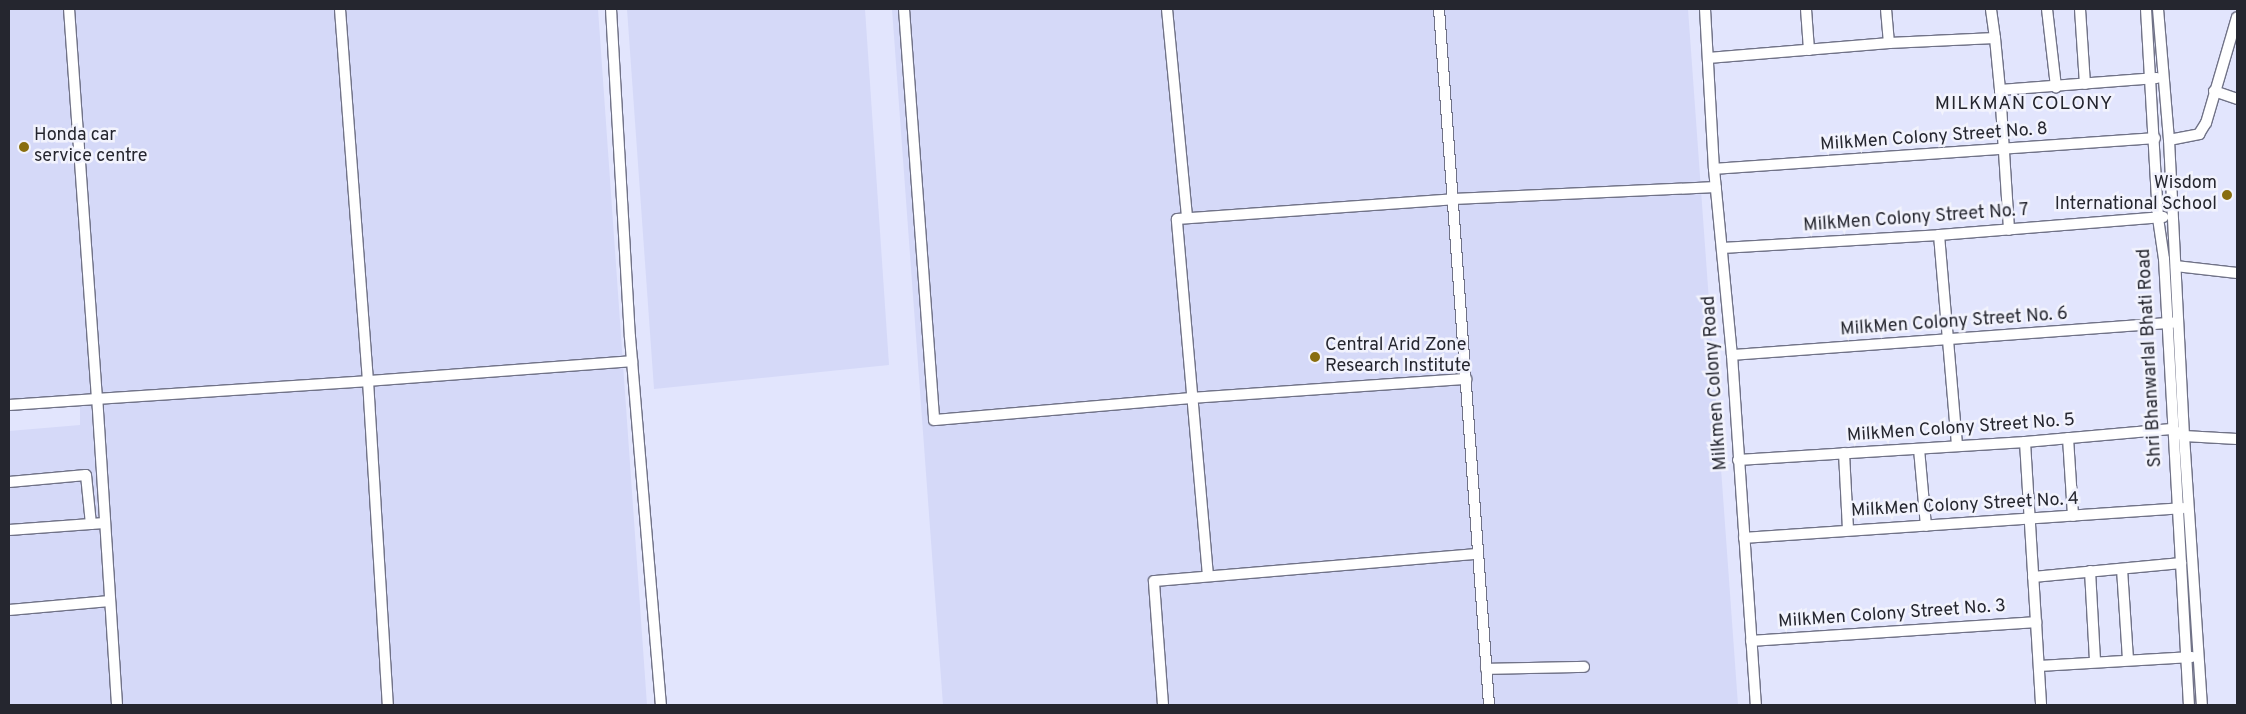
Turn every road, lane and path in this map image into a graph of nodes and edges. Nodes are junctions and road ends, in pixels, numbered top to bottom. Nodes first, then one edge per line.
1 (70, 9) edge
2 (340, 9) edge
3 (611, 9) edge
4 (904, 9) edge
5 (1167, 9) edge
6 (1439, 9) edge
7 (1705, 9) edge
8 (1806, 9) edge
9 (1886, 9) edge
10 (1991, 9) edge
11 (2047, 9) edge
12 (2080, 9) edge
13 (2146, 9) edge
14 (2158, 9) edge
15 (2237, 17) edge
16 (1995, 38) junction
17 (1889, 43) junction
18 (1809, 50) junction
19 (1708, 58) junction
20 (2163, 78) junction
21 (2151, 79) junction
22 (2085, 84) junction
23 (2056, 87) junction
24 (2000, 90) junction
25 (2214, 91) junction
26 (2237, 99) edge
27 (2155, 138) junction
28 (2169, 140) junction
29 (2005, 150) junction
30 (1714, 169) junction
31 (1716, 187) junction
32 (1453, 199) junction
33 (1187, 217) junction
34 (2172, 217) junction
35 (2158, 218) junction
36 (2010, 230) junction
37 (1939, 235) junction
38 (1722, 248) junction
39 (2176, 266) junction
40 (2237, 274) edge
41 (2166, 323) junction
42 (2179, 323) junction
43 (1949, 339) junction
44 (1732, 355) junction
45 (632, 361) junction
46 (1466, 379) junction
47 (368, 381) junction
48 (1192, 398) junction
49 (97, 399) junction
50 (9, 405) edge
51 (2171, 429) junction
52 (2184, 436) junction
53 (2068, 438) junction
54 (2237, 439) edge
55 (2025, 442) junction
56 (1957, 445) junction
57 (1919, 448) junction
58 (1844, 453) junction
59 (1738, 460) junction
60 (9, 482) edge
61 (2189, 507) junction
62 (2176, 508) junction
63 (2073, 516) junction
64 (2028, 520) junction
65 (104, 523) junction
66 (91, 524) junction
67 (1926, 526) junction
68 (9, 530) edge
69 (1848, 530) junction
70 (1744, 538) junction
71 (1478, 554) junction
72 (2181, 563) junction
73 (2122, 569) junction
74 (2090, 571) junction
75 (1208, 576) junction
76 (2033, 578) junction
77 (110, 601) junction
78 (9, 610) edge
79 (2036, 622) junction
80 (1751, 641) junction
81 (2198, 656) junction
82 (2185, 657) junction
83 (2128, 660) junction
84 (2095, 661) junction
85 (1584, 666) dead end
86 (2039, 666) junction
87 (1486, 669) junction
88 (116, 705) edge
89 (388, 705) edge
90 (661, 705) edge
91 (1163, 705) edge
92 (1489, 705) edge
93 (1756, 705) edge
94 (2041, 705) edge
95 (2188, 705) edge
96 (2202, 705) edge

1 - 49 street
2 - 47 street
3 - 45 street
4 - 48 street
5 - 33 street
6 - 32 street
7 - 19 street, Milkmen Colony Road
8 - 18 street
9 - 17 street
10 - 16 street
11 - 23 street
12 - 22 street
13 - 21 street, Shri Bhanwarlal Bhati Road
14 - 20 street, Shri Bhanwarlal Bhati Road
15 - 25 street
16 - 17 street
16 - 24 street
17 - 18 street
18 - 19 street
19 - 30 street, Milkmen Colony Road
20 - 21 street
20 - 28 street, Shri Bhanwarlal Bhati Road
21 - 22 street
21 - 27 street, Shri Bhanwarlal Bhati Road
22 - 23 street
23 - 24 street
24 - 29 street
25 - 26 street
25 - 28 street
27 - 29 street, MilkMen Colony Street No. 8
27 - 35 street, Shri Bhanwarlal Bhati Road
28 - 34 street, Shri Bhanwarlal Bhati Road
29 - 30 street, MilkMen Colony Street No. 8
29 - 36 street
30 - 31 street, Milkmen Colony Road
31 - 32 street
31 - 38 street, Milkmen Colony Road
32 - 33 street
32 - 46 street
33 - 48 street
34 - 35 street, MilkMen Colony Street No. 7
34 - 39 street, Shri Bhanwarlal Bhati Road
35 - 36 street, MilkMen Colony Street No. 7
35 - 41 street, Shri Bhanwarlal Bhati Road
36 - 37 street, MilkMen Colony Street No. 7
37 - 38 street, MilkMen Colony Street No. 7
37 - 43 street
38 - 44 street, Milkmen Colony Road
39 - 40 street
39 - 42 street, Shri Bhanwarlal Bhati Road
41 - 42 street, MilkMen Colony Street No. 6
41 - 43 street, MilkMen Colony Street No. 6
41 - 51 street, Shri Bhanwarlal Bhati Road
42 - 52 street, Shri Bhanwarlal Bhati Road
43 - 44 street, MilkMen Colony Street No. 6
43 - 56 street
44 - 59 street, Milkmen Colony Road
45 - 47 street
45 - 90 street
46 - 48 street
46 - 71 street
47 - 49 street
47 - 89 street
48 - 75 street
49 - 50 street
49 - 65 street
51 - 52 street
51 - 53 street, MilkMen Colony Street No. 5
51 - 62 street, Shri Bhanwarlal Bhati Road
52 - 54 street
52 - 61 street, Shri Bhanwarlal Bhati Road
53 - 55 street, MilkMen Colony Street No. 5
53 - 63 street
55 - 56 street, MilkMen Colony Street No. 5
55 - 64 street
56 - 57 street, MilkMen Colony Street No. 5
57 - 58 street, MilkMen Colony Street No. 5
57 - 67 street
58 - 59 street, MilkMen Colony Street No. 5
58 - 69 street
59 - 70 street, Milkmen Colony Road
60 - 66 street
61 - 62 street, MilkMen Colony Street No. 4
61 - 81 street, Shri Bhanwarlal Bhati Road
62 - 63 street, MilkMen Colony Street No. 4
62 - 72 street, Shri Bhanwarlal Bhati Road
63 - 64 street, MilkMen Colony Street No. 4
64 - 67 street, MilkMen Colony Street No. 4
64 - 76 street
65 - 66 street
65 - 77 street
66 - 68 street
67 - 69 street, MilkMen Colony Street No. 4
69 - 70 street, MilkMen Colony Street No. 4
70 - 80 street, Milkmen Colony Road
71 - 75 street
71 - 87 street
72 - 73 street
72 - 82 street, Shri Bhanwarlal Bhati Road
73 - 74 street
73 - 83 street
74 - 76 street
74 - 84 street
75 - 91 street
76 - 79 street
77 - 78 street
77 - 88 street
79 - 80 street, MilkMen Colony Street No. 3
79 - 86 street
80 - 93 street, Milkmen Colony Road
81 - 82 street
81 - 96 street, Shri Bhanwarlal Bhati Road
82 - 83 street
82 - 95 street, Shri Bhanwarlal Bhati Road
83 - 84 street
84 - 86 street
85 - 87 street
86 - 94 street
87 - 92 street

